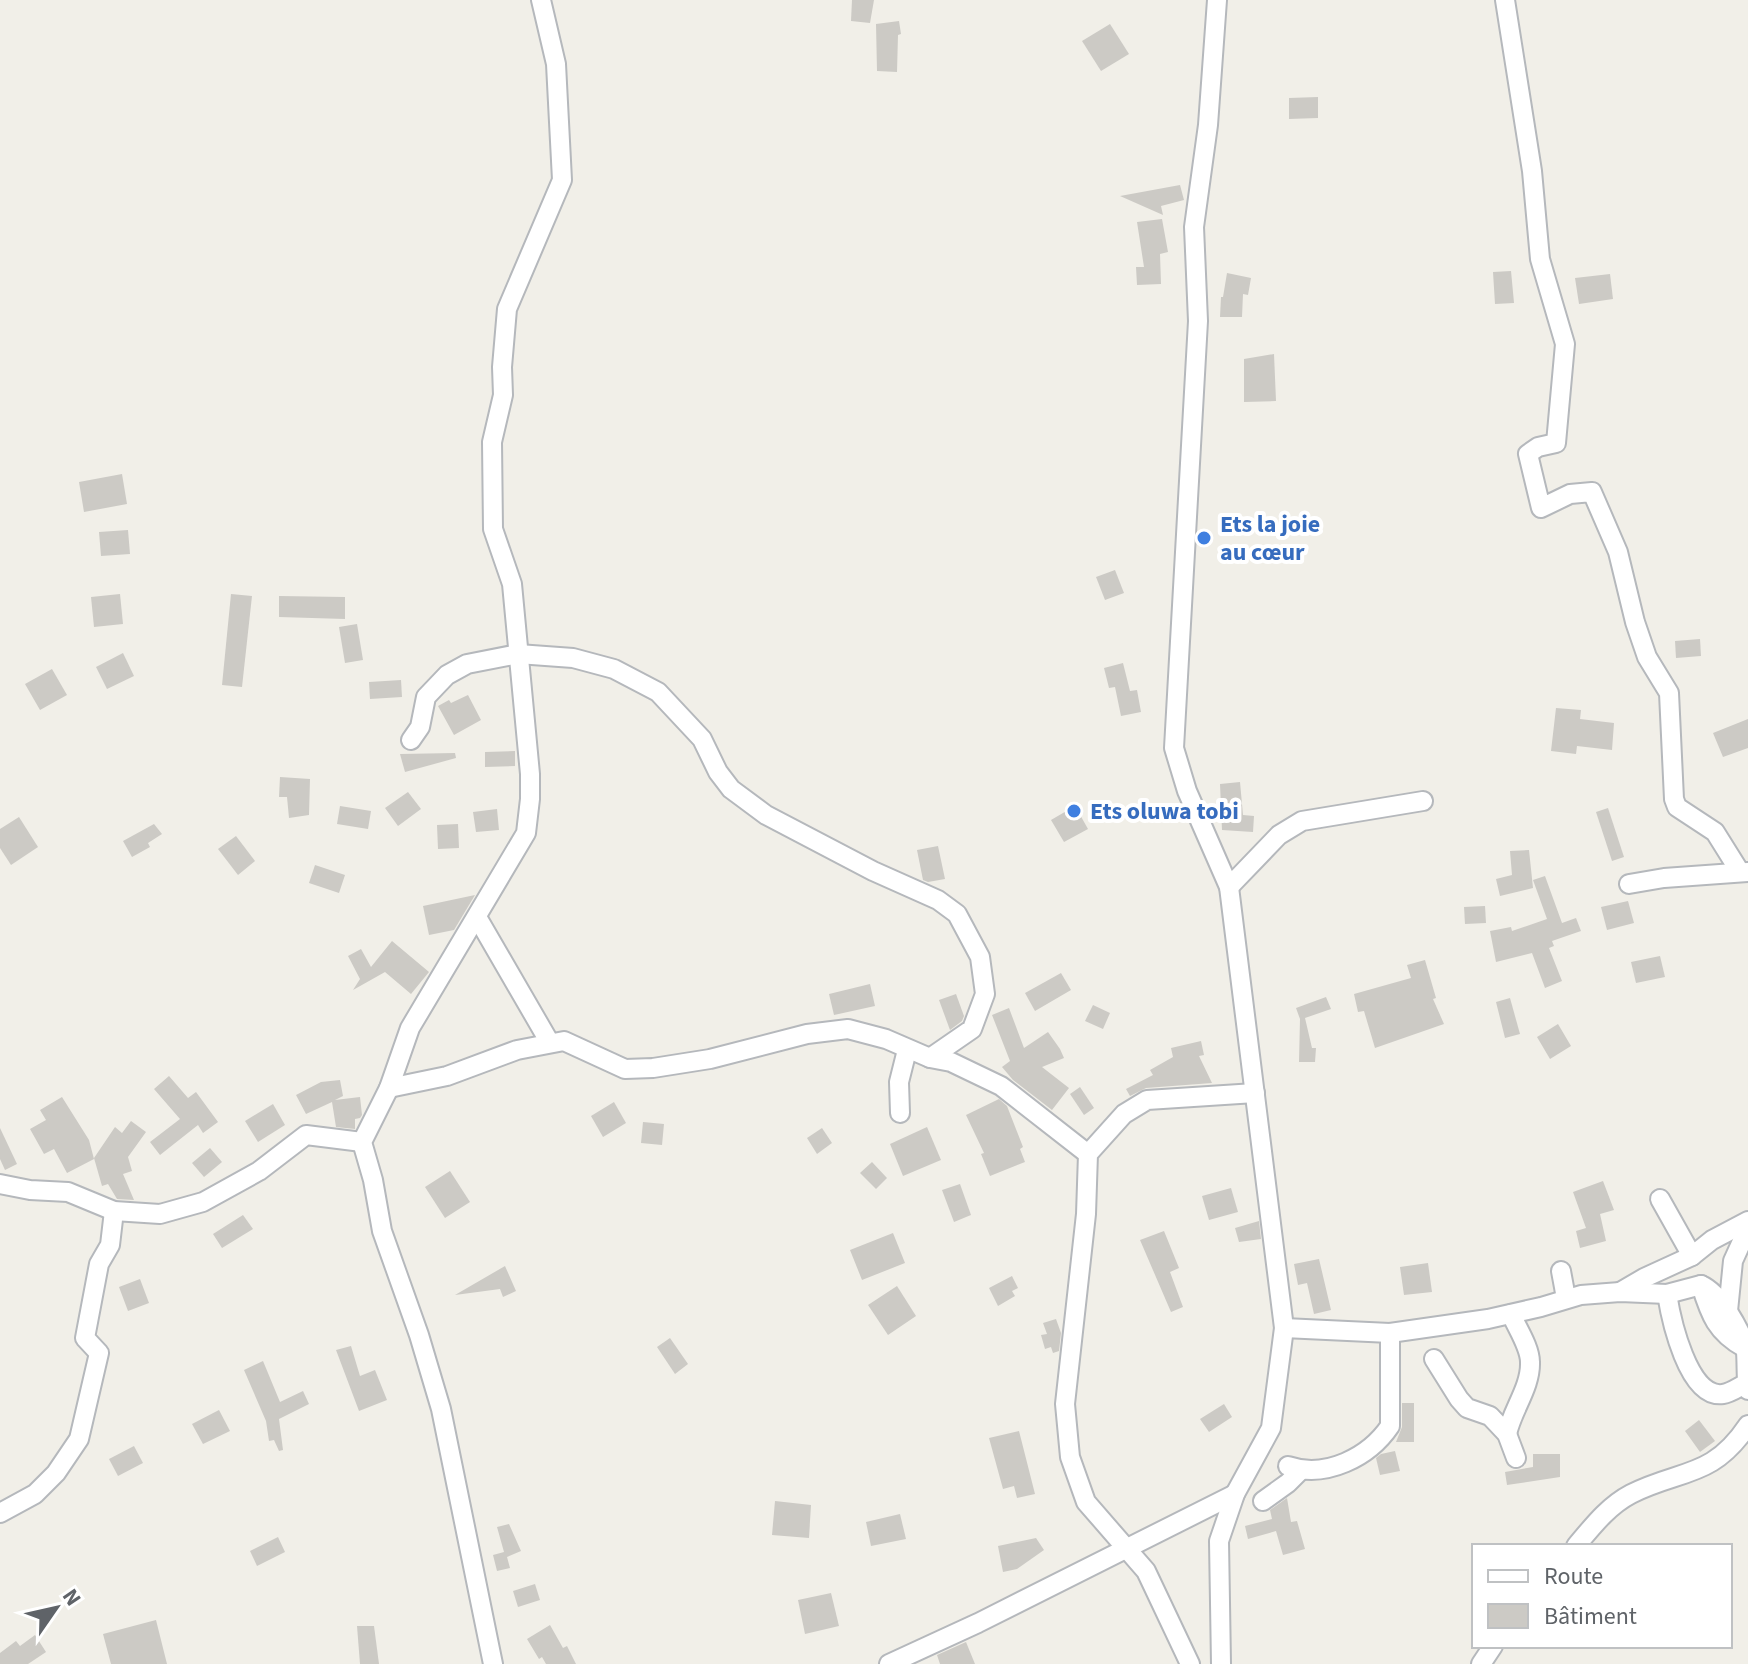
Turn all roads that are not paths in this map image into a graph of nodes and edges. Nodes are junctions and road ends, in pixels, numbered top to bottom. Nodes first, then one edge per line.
1 (541, 0) edge
2 (1217, 0) edge
3 (1505, 0) edge
4 (518, 654) junction
5 (411, 740) dead end
6 (1423, 801) dead end
7 (1744, 872) edge
8 (1629, 884) dead end
9 (1229, 887) junction
10 (477, 917) junction
11 (550, 1043) junction
12 (907, 1050) junction
13 (930, 1058) junction
14 (389, 1088) junction
15 (1255, 1093) junction
16 (900, 1113) dead end
17 (362, 1142) junction
18 (1088, 1154) junction
19 (0, 1184) edge
20 (1660, 1199) dead end
21 (114, 1211) junction
22 (1748, 1221) edge
23 (1748, 1228) edge
24 (1692, 1256) junction
25 (1733, 1261) junction
26 (1561, 1271) dead end
27 (1704, 1286) junction
28 (1620, 1292) junction
29 (1667, 1294) junction
30 (1566, 1298) junction
31 (1728, 1311) junction
32 (1511, 1314) junction
33 (1284, 1328) junction
34 (1390, 1333) junction
35 (1747, 1349) edge
36 (1434, 1359) dead end
37 (1747, 1383) edge
38 (1748, 1390) edge
39 (1748, 1425) edge
40 (1507, 1434) junction
41 (1516, 1458) dead end
42 (1235, 1494) junction
43 (1263, 1501) dead end
44 (0, 1513) edge
45 (1578, 1544) edge
46 (1124, 1547) junction
47 (493, 1664) edge
48 (889, 1664) edge
49 (1190, 1664) edge
50 (1221, 1664) edge

1 - 4 street
2 - 9 street
3 - 7 street
4 - 5 street
4 - 10 street
4 - 13 street
6 - 9 street
7 - 8 street
9 - 15 street
10 - 11 street
10 - 14 street
11 - 12 street
11 - 14 street
12 - 13 street
12 - 16 street
13 - 18 street
14 - 17 street
15 - 18 street
15 - 33 street
17 - 21 street
17 - 47 street
18 - 46 street
19 - 21 street
20 - 24 street
21 - 44 street
22 - 24 street
23 - 25 street
24 - 28 street
25 - 27 street
25 - 31 street
26 - 30 street
27 - 29 street
27 - 31 street
27 - 35 street
28 - 29 street
28 - 30 street
29 - 37 street
30 - 32 street
31 - 35 street
32 - 34 street
32 - 40 street
33 - 34 street
33 - 42 street
34 - 43 street
35 - 37 street
36 - 40 street
37 - 38 street
39 - 45 street
40 - 41 street
42 - 46 street
42 - 50 street
46 - 48 street
46 - 49 street

